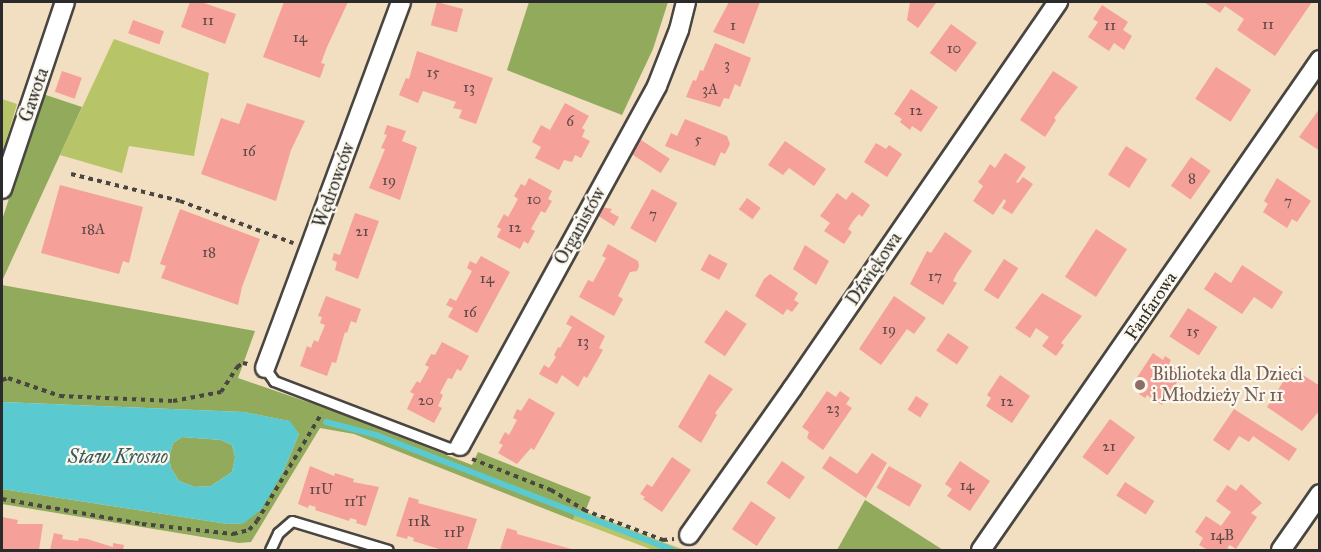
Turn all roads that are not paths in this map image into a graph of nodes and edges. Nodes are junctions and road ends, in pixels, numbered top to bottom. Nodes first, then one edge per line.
1 (65, 2) edge
2 (401, 2) edge
3 (686, 2) edge
4 (1058, 2) edge
5 (1320, 60) edge
6 (2, 189) edge
7 (265, 368) joint
8 (460, 446) joint
9 (1320, 494) edge
10 (686, 538) road end
11 (270, 550) edge
12 (388, 550) edge
13 (981, 550) edge
14 (1281, 550) edge

1 - 6 street, Gawota
2 - 7 street, Wędrowców
3 - 8 street, Organistów
4 - 10 street, Dźwiękowa
5 - 13 street, Fanfarowa
7 - 8 lane
9 - 14 street
11 - 12 lane

